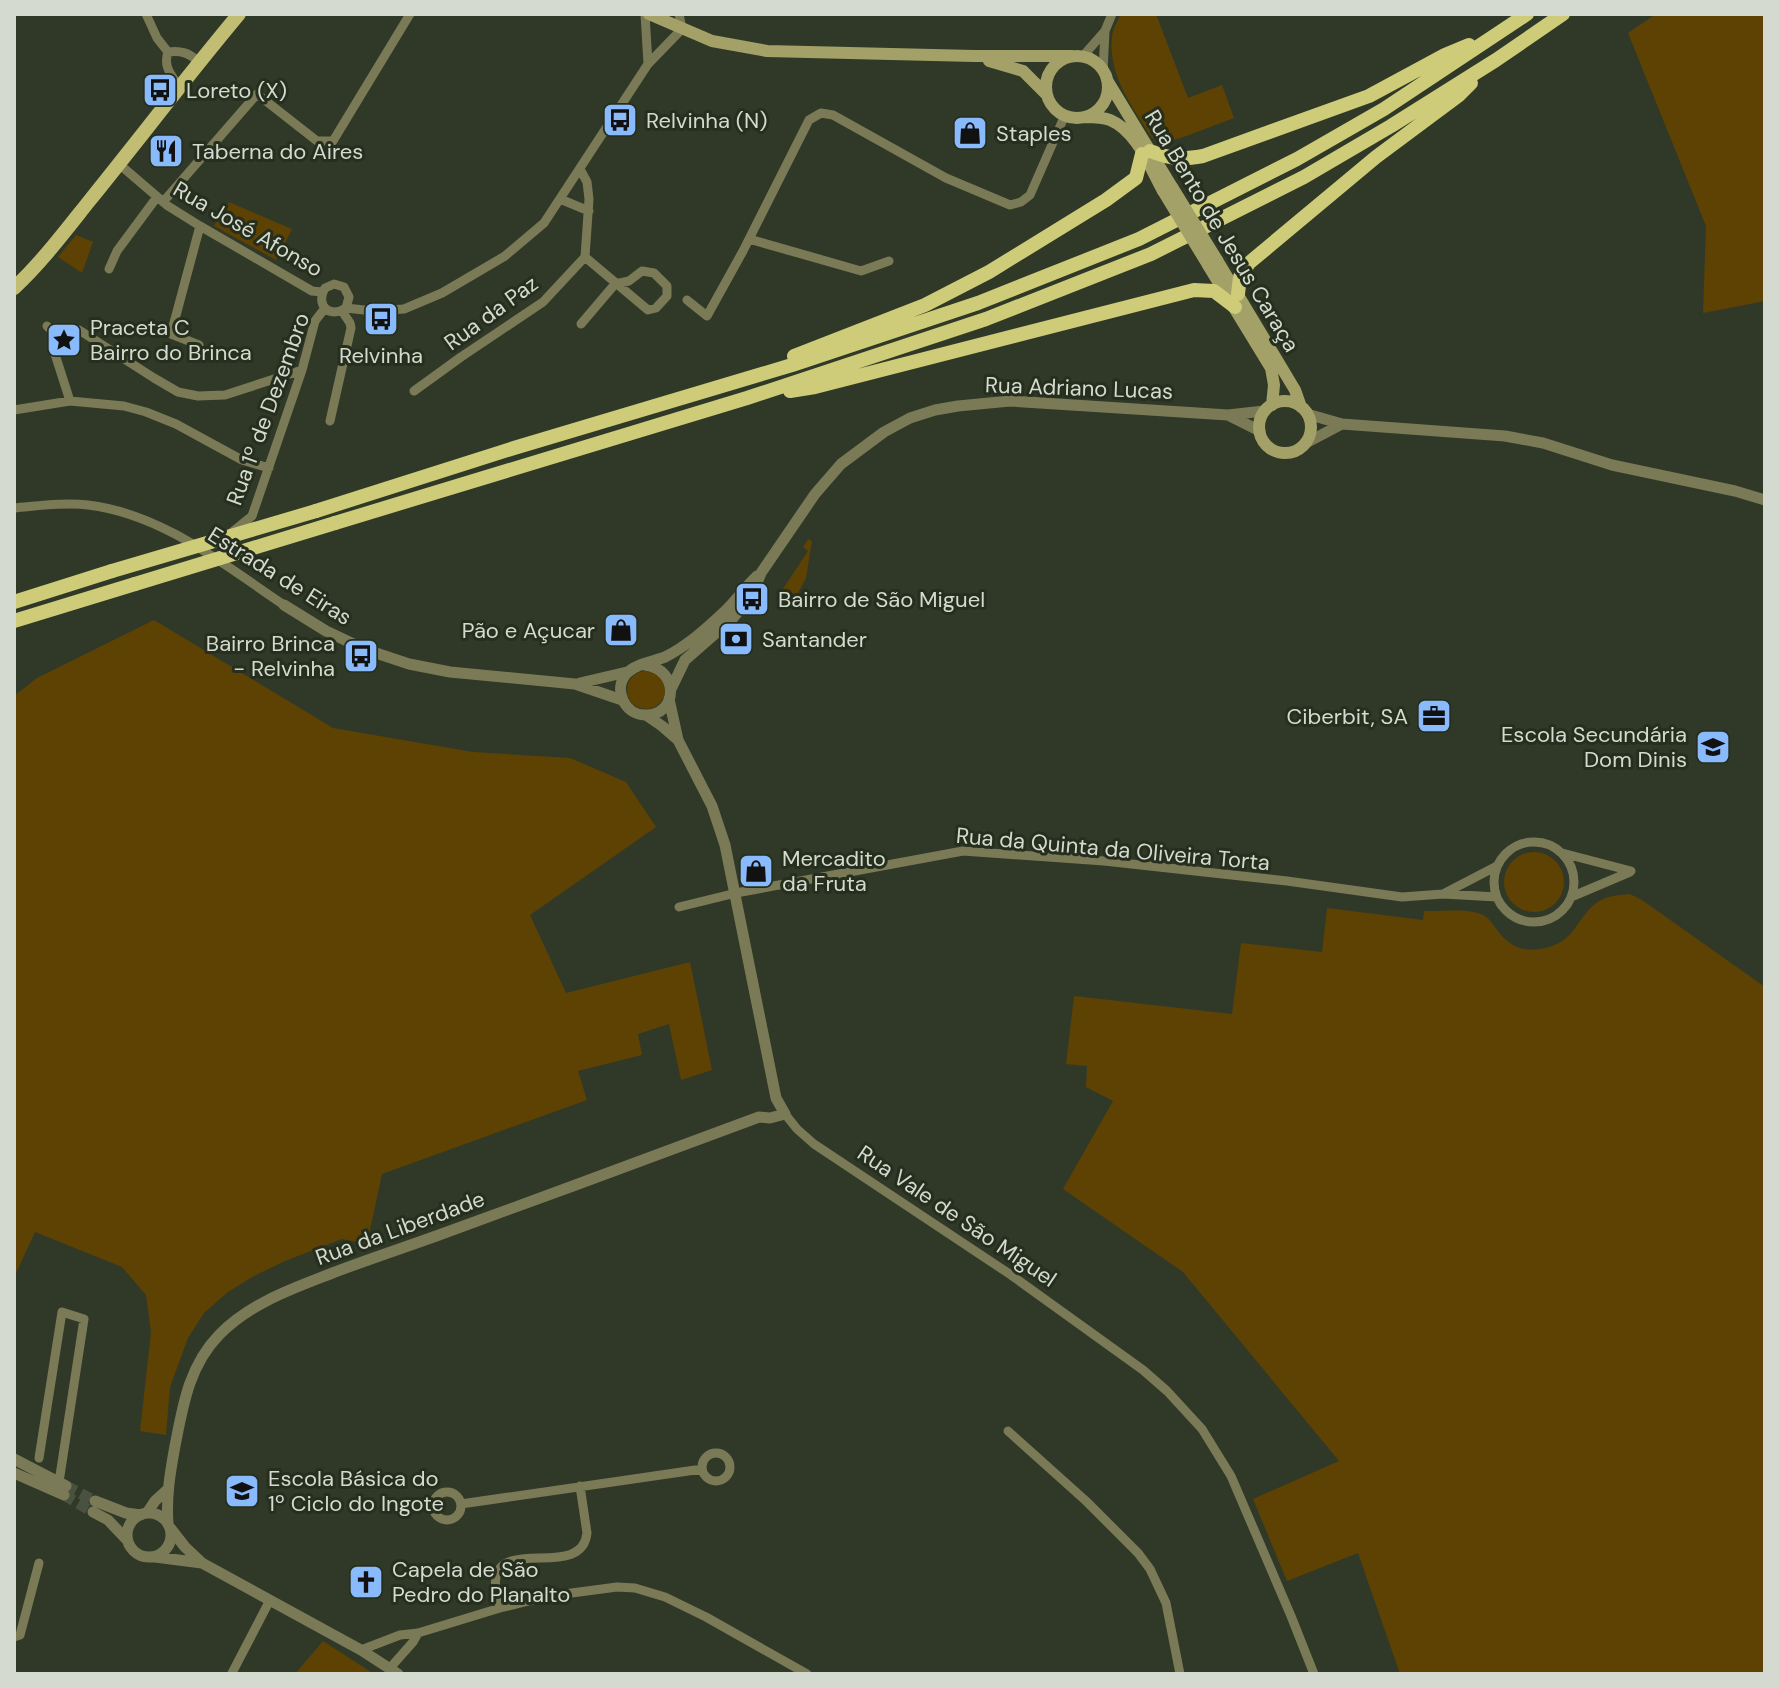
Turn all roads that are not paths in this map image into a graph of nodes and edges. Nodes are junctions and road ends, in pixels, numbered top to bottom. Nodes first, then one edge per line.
1 (146, 14) edge
2 (239, 14) edge
3 (410, 14) edge
4 (647, 14) edge
5 (679, 14) edge
6 (1112, 14) edge
7 (1527, 14) edge
8 (1563, 14) edge
9 (682, 29) junction
10 (1105, 31) junction
11 (1499, 33) junction
12 (168, 52) junction
13 (974, 56) junction
14 (1078, 56) junction
15 (1496, 60) junction
16 (199, 62) junction
17 (648, 64) junction
18 (1105, 74) junction
19 (179, 86) junction
20 (1047, 96) junction
21 (1065, 115) junction
22 (1085, 117) junction
23 (1146, 153) junction
24 (119, 164) junction
25 (580, 169) junction
26 (560, 199) junction
27 (160, 200) junction
28 (589, 211) junction
29 (200, 226) junction
30 (749, 239) junction
31 (585, 257) junction
32 (889, 261) dead end
33 (109, 269) dead end
34 (615, 284) junction
35 (14, 288) edge
36 (347, 291) junction
37 (322, 292) junction
38 (687, 300) dead end
39 (1236, 300) junction
40 (325, 308) junction
41 (344, 310) junction
42 (373, 311) junction
43 (581, 324) dead end
44 (47, 326) dead end
45 (63, 343) junction
46 (199, 345) dead end
47 (302, 370) junction
48 (741, 380) junction
49 (414, 391) dead end
50 (747, 398) junction
51 (70, 401) junction
52 (1268, 408) junction
53 (14, 410) edge
54 (1304, 410) junction
55 (1228, 415) junction
56 (330, 421) dead end
57 (1342, 424) junction
58 (1260, 431) junction
59 (1306, 443) junction
60 (269, 468) junction
61 (1765, 500) edge
62 (14, 508) edge
63 (207, 553) junction
64 (761, 573) junction
65 (14, 602) edge
66 (284, 605) joint
67 (14, 621) edge
68 (645, 665) junction
69 (627, 672) junction
70 (575, 684) junction
71 (670, 694) junction
72 (622, 700) junction
73 (646, 715) junction
74 (678, 740) junction
75 (1562, 853) junction
76 (1497, 866) junction
77 (736, 893) junction
78 (1443, 894) junction
79 (1497, 897) junction
80 (1571, 897) junction
81 (679, 907) dead end
82 (776, 1098) junction
83 (785, 1114) junction
84 (759, 1117) junction
85 (1008, 1431) dead end
86 (39, 1458) dead end
87 (14, 1459) edge
88 (702, 1469) dead end
89 (14, 1473) edge
90 (580, 1486) junction
91 (63, 1488) junction
92 (167, 1490) junction
93 (461, 1504) dead end
94 (144, 1514) junction
95 (170, 1527) junction
96 (128, 1541) junction
97 (155, 1557) junction
98 (39, 1563) dead end
99 (202, 1563) junction
100 (270, 1600) junction
101 (500, 1608) junction
102 (418, 1633) junction
103 (17, 1636) edge
104 (14, 1649) edge
105 (361, 1650) junction
106 (394, 1671) edge
107 (234, 1674) edge
108 (807, 1674) edge
109 (1180, 1674) edge
110 (1314, 1674) edge

1 - 12 street
2 - 16 main road
3 - 27 street
4 - 9 main road
4 - 17 street
5 - 9 street
6 - 10 street
7 - 11 highway
8 - 15 highway
9 - 13 main road
9 - 17 street
10 - 14 street
10 - 18 street
11 - 23 highway
11 - 48 highway
12 - 16 street
12 - 19 street
13 - 14 main road
13 - 20 main road
14 - 18 main road
14 - 20 main road
15 - 39 highway
15 - 50 highway
16 - 19 main road
17 - 25 street
18 - 22 main road
18 - 23 main road, Rua Bento de Jesus Caraça
19 - 24 main road
20 - 21 main road
21 - 22 main road
21 - 30 street
22 - 23 main road, Rua Bento de Jesus Caraça
23 - 39 main road, Rua Bento de Jesus Caraça, bridge
23 - 48 highway
24 - 27 street, Rua José Afonso
24 - 35 main road
25 - 26 street
25 - 28 street
26 - 28 street
26 - 42 street
27 - 29 street, Rua José Afonso
27 - 33 street
28 - 31 street
29 - 37 street, Rua José Afonso
29 - 46 street
30 - 32 street
30 - 38 street
31 - 34 street
31 - 49 street, Rua da Paz
34 - 34 street
34 - 43 street
36 - 37 street
36 - 41 street
36 - 42 street
37 - 40 street
39 - 50 highway
39 - 52 main road, Rua Bento de Jesus Caraça
39 - 54 main road, Rua Bento de Jesus Caraça
40 - 41 street
40 - 47 street, Rua 1º de Dezembro
41 - 42 street
41 - 56 street
44 - 45 street
45 - 47 street
45 - 51 street
47 - 60 street, Rua 1º de Dezembro
48 - 65 highway, bridge
50 - 67 highway, bridge
51 - 53 street
51 - 60 street
52 - 54 main road, Rua Adriano Lucas
52 - 55 street, Rua Adriano Lucas
52 - 58 main road
54 - 57 street, Rua Adriano Lucas
54 - 59 main road
55 - 58 street, Rua Adriano Lucas
55 - 64 street, Rua Adriano Lucas
57 - 59 street, Rua Adriano Lucas
57 - 61 street, Rua Adriano Lucas
58 - 59 main road, Rua Adriano Lucas
60 - 63 street, Rua 1º de Dezembro
62 - 63 street, Estrada de Eiras
63 - 66 street, Estrada de Eiras
64 - 68 street, Rua Adriano Lucas
64 - 71 street, Rua Adriano Lucas
66 - 70 street, Estrada de Eiras
68 - 69 street
68 - 71 street
69 - 70 street, Estrada de Eiras
69 - 72 street
70 - 72 street, Estrada de Eiras
71 - 73 street
71 - 74 street, Rua Vale de São Miguel
72 - 73 street
73 - 74 street, Rua Vale de São Miguel
74 - 77 street, Rua Vale de São Miguel
75 - 76 street
75 - 80 street
75 - 80 street
76 - 78 street, Rua da Quinta da Oliveira Torta
76 - 79 street
77 - 78 street, Rua da Quinta da Oliveira Torta
77 - 81 street, Rua da Quinta da Oliveira Torta
77 - 82 street, Rua Vale de São Miguel
78 - 79 street, Rua da Quinta da Oliveira Torta
79 - 80 street
82 - 83 street, Rua Vale de São Miguel
82 - 84 street, Rua da Liberdade
83 - 84 street, Rua da Liberdade
83 - 110 street, Rua Vale de São Miguel
84 - 92 street, Rua da Liberdade
85 - 109 street
86 - 91 street
87 - 91 street
88 - 90 street
89 - 91 street
90 - 93 street
90 - 101 street
92 - 94 street
92 - 95 street, Rua da Liberdade
94 - 95 street
94 - 96 street
94 - 96 street
95 - 97 street
95 - 99 street
96 - 97 street
97 - 99 street
98 - 103 street
99 - 100 street
100 - 105 street
100 - 107 street
101 - 102 street
101 - 108 street
102 - 105 street
102 - 106 street
103 - 104 street
105 - 106 street

